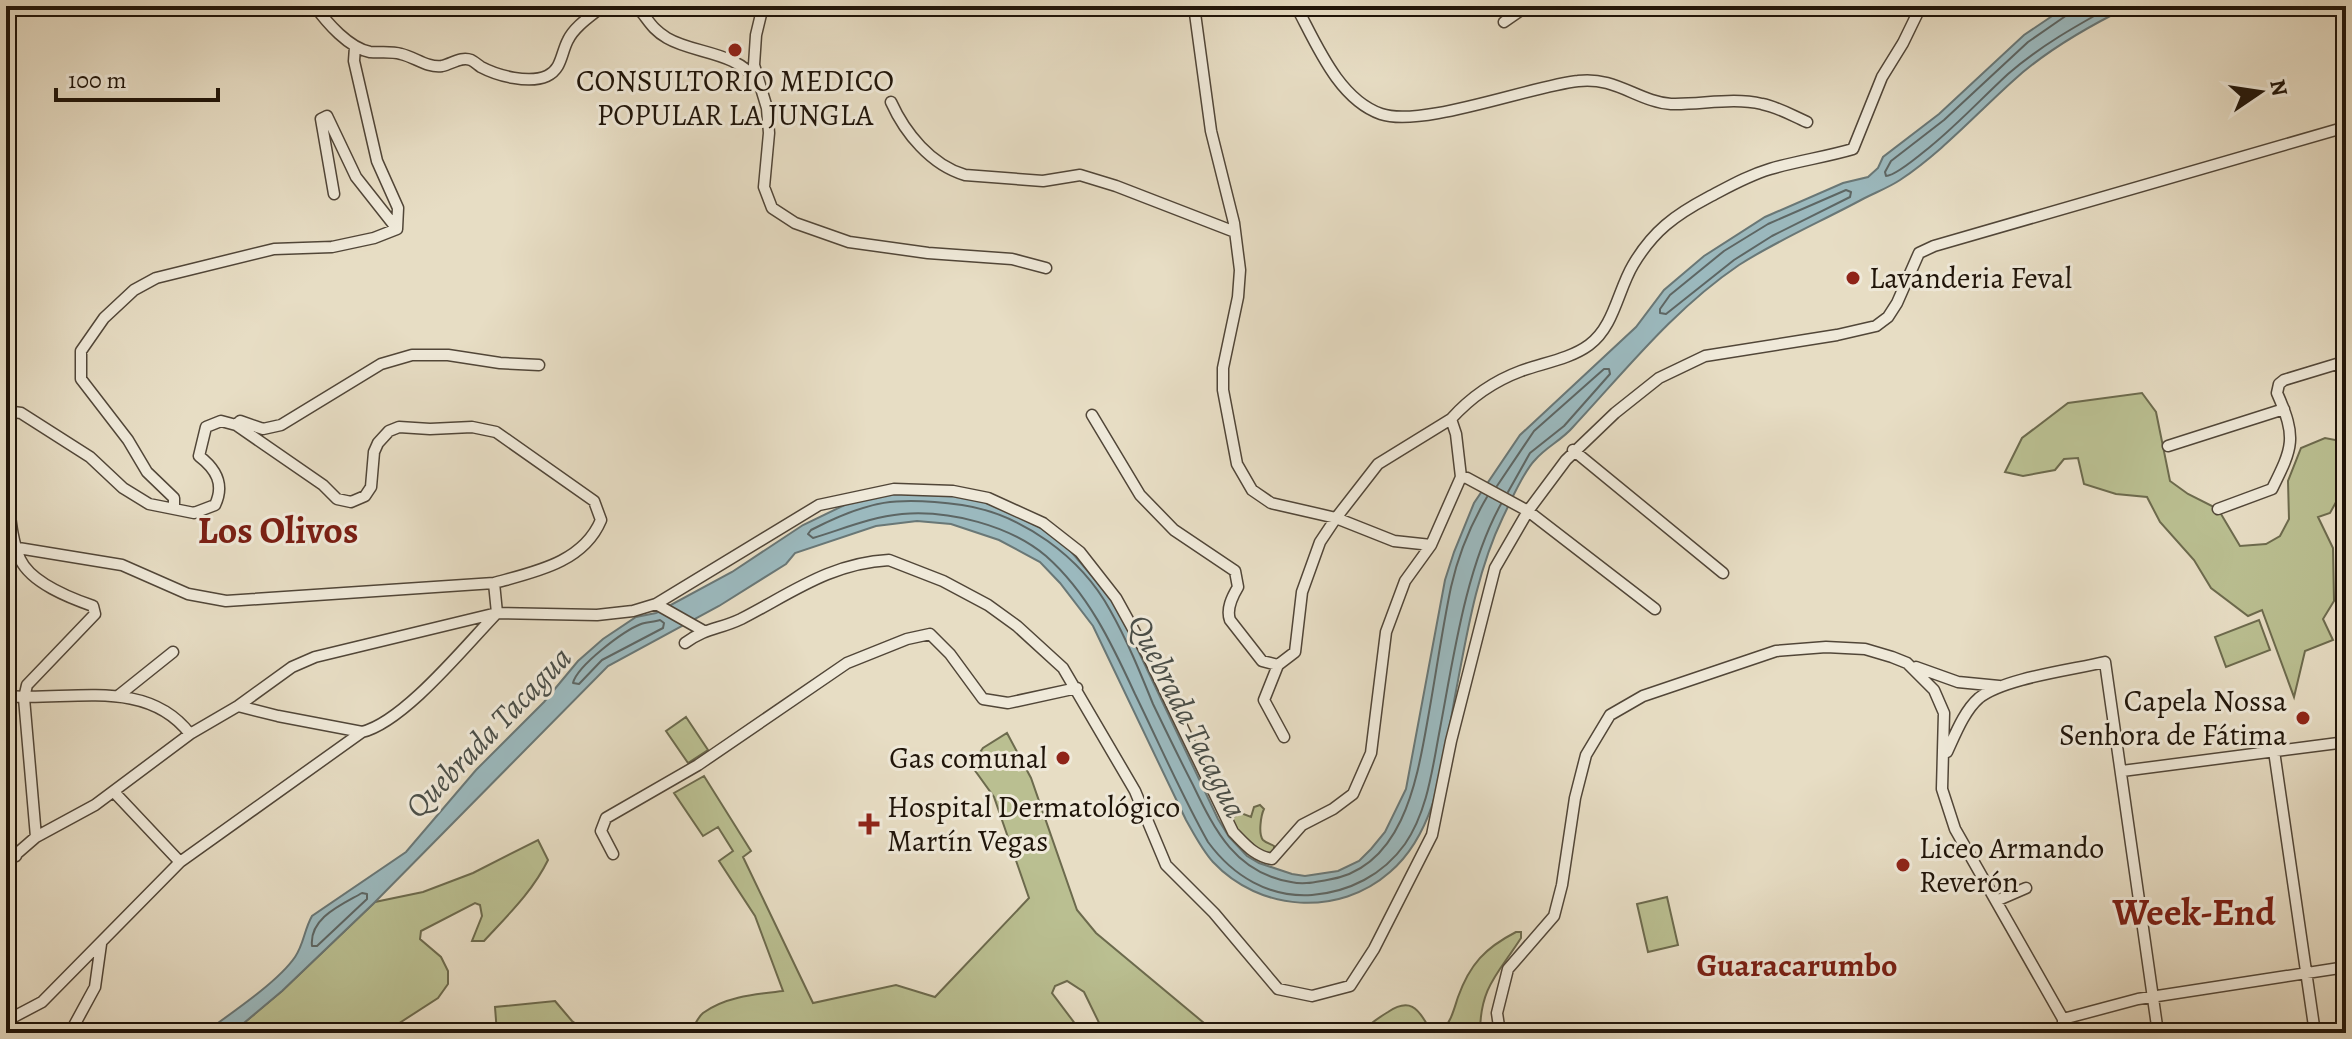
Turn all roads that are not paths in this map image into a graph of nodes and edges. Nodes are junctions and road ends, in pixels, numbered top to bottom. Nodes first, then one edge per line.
1 (315, 6) edge
2 (603, 6) edge
3 (636, 6) edge
4 (763, 6) edge
5 (1194, 6) edge
6 (1296, 6) edge
7 (1527, 6) edge
8 (1921, 6) edge
9 (1504, 22) dead end
10 (355, 47) junction
11 (759, 83) junction
12 (891, 102) dead end
13 (1807, 122) dead end
14 (2346, 127) edge
15 (334, 194) dead end
16 (397, 229) junction
17 (1235, 232) junction
18 (1046, 268) dead end
19 (2343, 362) edge
20 (539, 365) dead end
21 (2346, 387) edge
22 (2284, 409) junction
23 (6, 411) edge
24 (1092, 415) dead end
25 (1451, 419) junction
26 (236, 425) junction
27 (2168, 446) dead end
28 (1573, 450) junction
29 (1464, 478) junction
30 (6, 484) edge
31 (174, 507) junction
32 (2218, 509) dead end
33 (1528, 511) junction
34 (1336, 518) junction
35 (1431, 545) junction
36 (11, 546) edge
37 (1723, 573) dead end
38 (494, 583) junction
39 (660, 606) junction
40 (1655, 609) dead end
41 (497, 613) junction
42 (702, 630) junction
43 (685, 643) dead end
44 (173, 652) dead end
45 (1907, 663) junction
46 (1278, 665) junction
47 (1999, 686) junction
48 (1077, 688) junction
49 (6, 696) edge
50 (118, 696) junction
51 (24, 698) junction
52 (238, 706) junction
53 (362, 732) junction
54 (190, 734) junction
55 (1284, 737) dead end
56 (2346, 742) edge
57 (2274, 751) junction
58 (1944, 758) junction
59 (2122, 771) junction
60 (114, 792) junction
61 (36, 837) junction
62 (6, 842) edge
63 (613, 854) dead end
64 (16, 856) junction
65 (180, 862) junction
66 (6, 863) edge
67 (2026, 888) dead end
68 (1996, 901) junction
69 (101, 942) junction
70 (2346, 967) edge
71 (2305, 975) junction
72 (2153, 996) junction
73 (2063, 1019) junction
74 (6, 1021) edge
75 (70, 1033) edge
76 (1500, 1033) edge
77 (2063, 1033) edge
78 (2158, 1033) edge
79 (2315, 1033) edge

1 - 10 street
2 - 10 street
3 - 11 street
4 - 11 street
5 - 17 street
6 - 13 street
7 - 9 street
8 - 25 street
10 - 16 street
11 - 18 street
12 - 17 street
14 - 28 street
15 - 16 street
16 - 31 street
17 - 34 street
19 - 21 street
19 - 22 street
20 - 26 street
22 - 27 street
22 - 32 street
23 - 31 street
24 - 46 street
25 - 29 street
25 - 34 street
26 - 31 street
26 - 38 street
28 - 33 street
28 - 37 street
29 - 33 street
29 - 35 street
30 - 36 street
33 - 40 street
33 - 48 street
34 - 35 street
34 - 46 street
35 - 39 street
36 - 38 street
36 - 51 street
38 - 41 street
39 - 41 street
39 - 42 street
41 - 52 street
41 - 53 street
42 - 43 street
42 - 48 street
44 - 50 street
45 - 47 street
45 - 58 street
45 - 76 street
46 - 55 street
47 - 58 street
47 - 59 street
48 - 63 street
49 - 51 street
50 - 51 street
50 - 54 street
51 - 61 street
52 - 53 street
52 - 54 street
53 - 65 street
54 - 60 street
56 - 57 street
57 - 59 street
57 - 71 street
58 - 68 street
59 - 72 street
60 - 61 street
60 - 65 street
61 - 64 street
62 - 64 street
64 - 66 street
65 - 69 street
67 - 68 street
68 - 73 street
69 - 74 street
69 - 75 street
70 - 71 street
71 - 72 street
71 - 79 street
72 - 73 street
72 - 78 street
73 - 77 street

